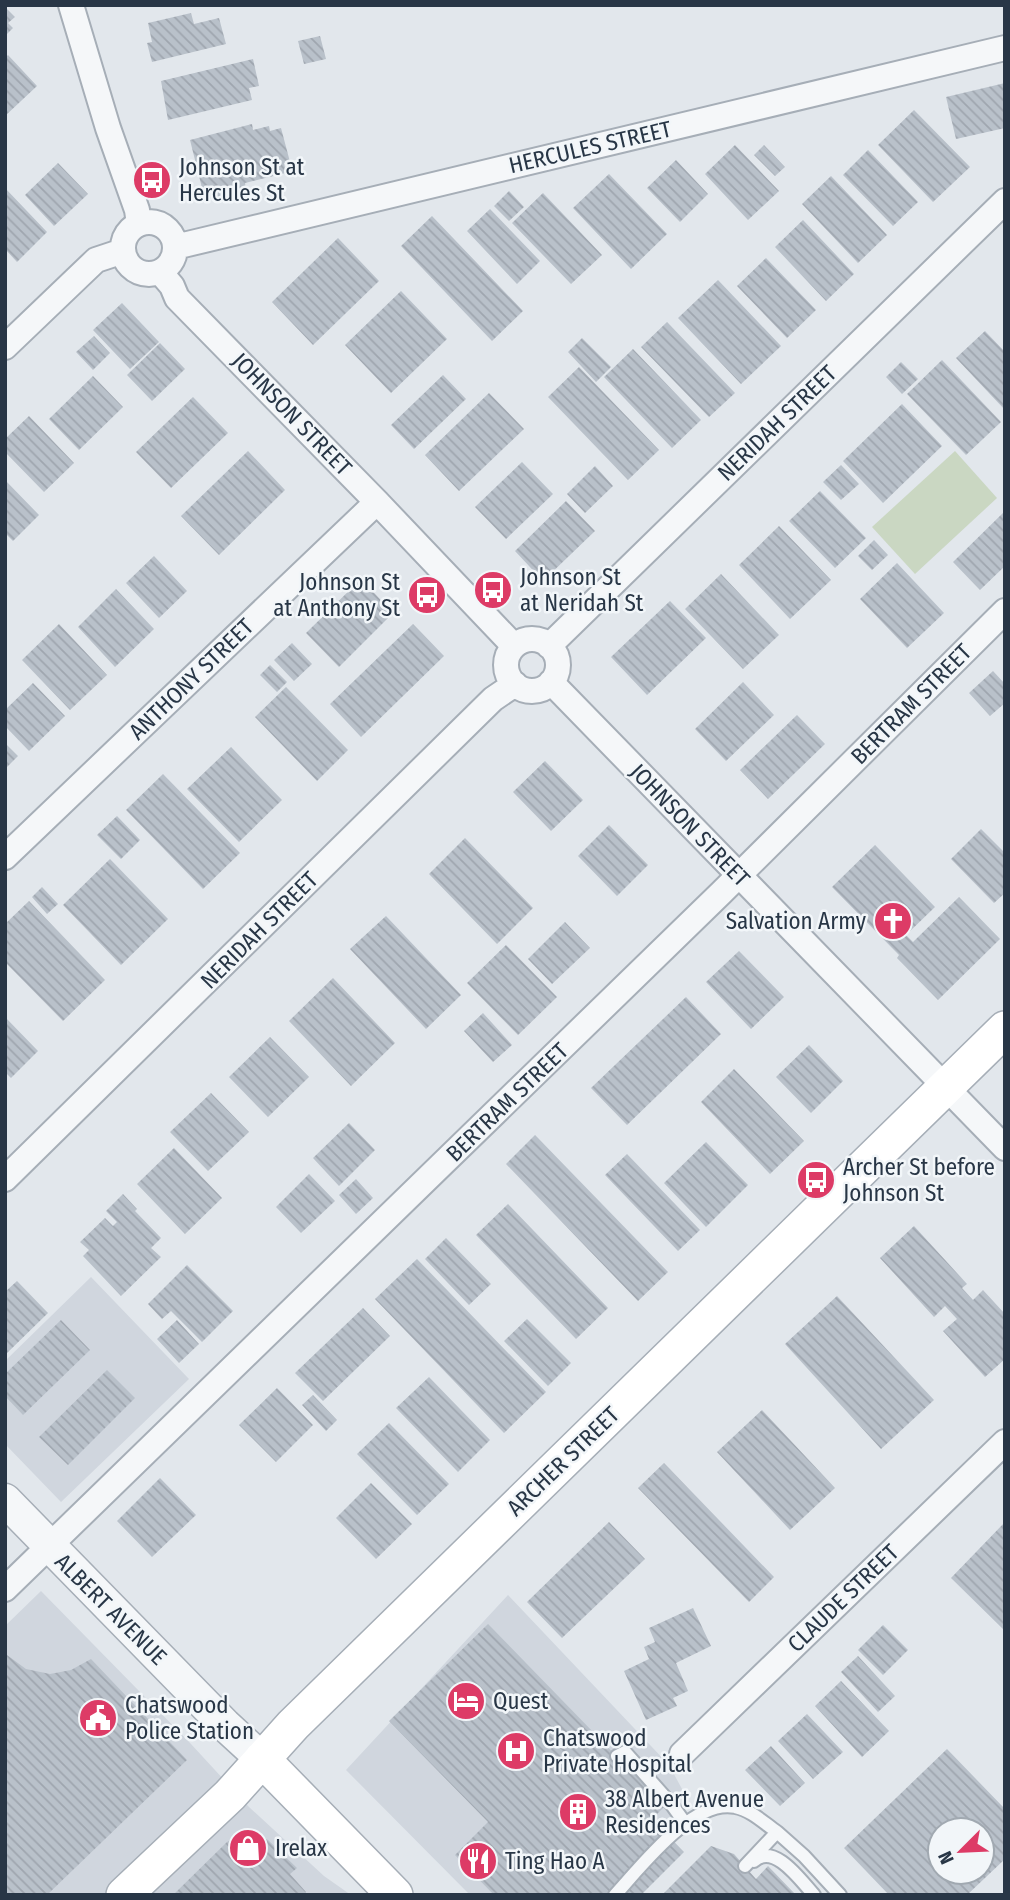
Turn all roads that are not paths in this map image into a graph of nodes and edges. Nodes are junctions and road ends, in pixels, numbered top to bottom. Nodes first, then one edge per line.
1 (71, 5) edge
2 (1005, 48) edge
3 (1005, 201) edge
4 (139, 224) junction
5 (174, 247) junction
6 (123, 251) junction
7 (160, 272) junction
8 (5, 347) edge
9 (377, 502) junction
10 (1005, 611) edge
11 (514, 646) junction
12 (549, 646) junction
13 (551, 682) junction
14 (515, 684) junction
15 (5, 857) edge
16 (738, 875) junction
17 (1005, 1029) edge
18 (944, 1087) junction
19 (1005, 1149) edge
20 (5, 1179) edge
21 (1005, 1442) edge
22 (5, 1500) edge
23 (49, 1546) junction
24 (5, 1589) edge
25 (682, 1754) dead end
26 (617, 1756) dead end
27 (262, 1759) junction
28 (685, 1823) junction
29 (777, 1832) junction
30 (124, 1895) edge
31 (395, 1895) edge
32 (615, 1895) edge
33 (814, 1895) edge
34 (840, 1895) edge

1 - 4 street
2 - 5 street, HERCULES STREET
3 - 12 street, NERIDAH STREET
4 - 5 street
4 - 6 street
5 - 7 street
6 - 7 street
6 - 8 street
7 - 9 street, JOHNSON STREET
9 - 11 street, JOHNSON STREET
9 - 15 street, ANTHONY STREET
10 - 16 street, BERTRAM STREET
11 - 12 street
11 - 14 street
12 - 13 street
13 - 14 street
13 - 16 street, JOHNSON STREET
14 - 20 street, NERIDAH STREET
16 - 18 street, JOHNSON STREET
16 - 23 street, BERTRAM STREET
17 - 18 main road, ARCHER STREET
18 - 19 street, JOHNSON STREET
18 - 27 main road, ARCHER STREET
21 - 25 street, CLAUDE STREET
22 - 23 street, ALBERT AVENUE
23 - 24 street, BERTRAM STREET
23 - 27 street, ALBERT AVENUE
26 - 28 lane
27 - 30 main road, ARCHER STREET
27 - 31 main road, ALBERT AVENUE
28 - 29 lane
28 - 32 lane
29 - 33 lane
29 - 34 lane

